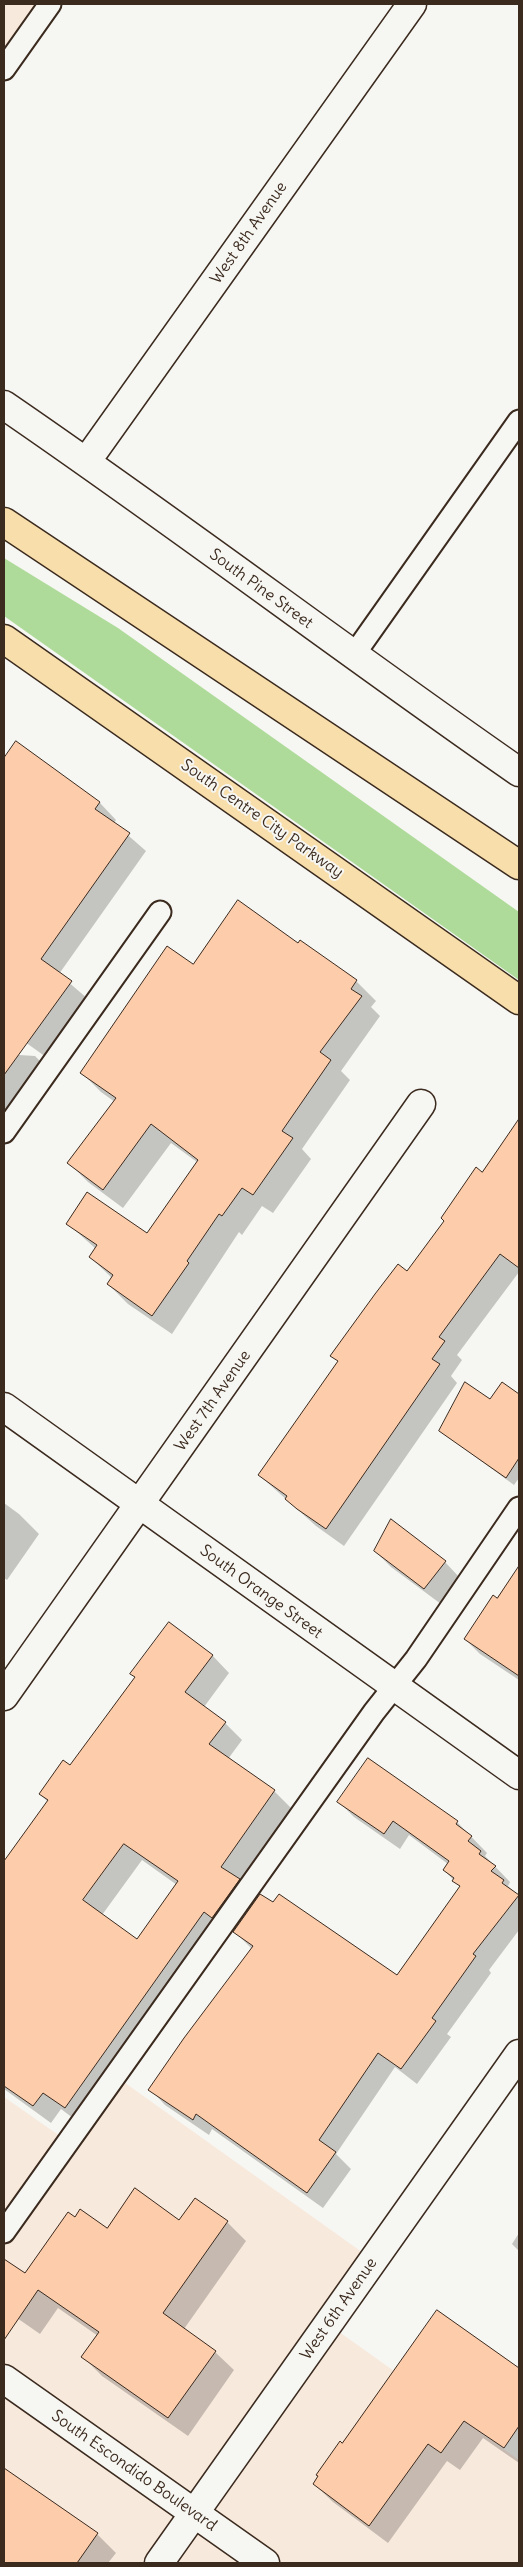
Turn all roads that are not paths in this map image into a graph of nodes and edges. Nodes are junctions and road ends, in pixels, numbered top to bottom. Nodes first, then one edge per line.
1 (50, 4) edge
2 (412, 4) edge
3 (4, 69) edge
4 (4, 405) edge
5 (519, 421) edge
6 (86, 462) junction
7 (4, 522) edge
8 (4, 639) edge
9 (353, 656) junction
10 (519, 772) edge
11 (519, 865) edge
12 (160, 912) dead end
13 (519, 1000) edge
14 (421, 1104) dead end
15 (4, 1132) edge
16 (4, 1408) edge
17 (140, 1505) junction
18 (519, 1508) edge
19 (394, 1687) junction
20 (4, 1696) edge
21 (519, 1775) edge
22 (519, 2054) edge
23 (4, 2232) edge
24 (4, 2379) edge
25 (194, 2514) junction
26 (159, 2563) edge
27 (265, 2563) edge

1 - 3 lane
2 - 6 street, West 8th Avenue
4 - 6 street, South Pine Street
5 - 9 lane
6 - 9 street, South Pine Street
7 - 11 highway
8 - 13 highway, South Centre City Parkway
9 - 10 street, South Pine Street
12 - 15 lane
14 - 17 street, West 7th Avenue
16 - 17 street, South Orange Street
17 - 19 street, South Orange Street
17 - 20 street, West 7th Avenue
18 - 19 lane
19 - 21 street, South Orange Street
19 - 23 lane
22 - 25 street, West 6th Avenue
24 - 25 street, South Escondido Boulevard
25 - 26 street, West 6th Avenue
25 - 27 street, South Escondido Boulevard

